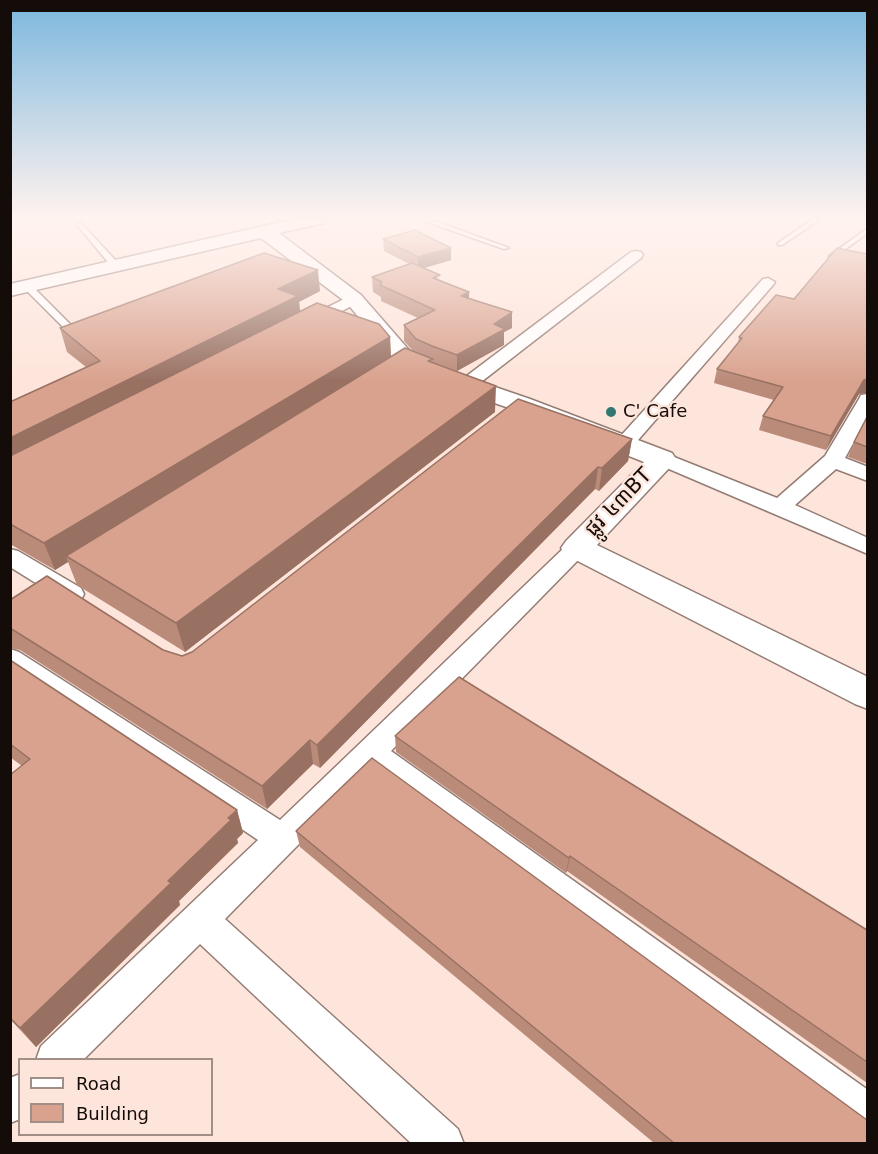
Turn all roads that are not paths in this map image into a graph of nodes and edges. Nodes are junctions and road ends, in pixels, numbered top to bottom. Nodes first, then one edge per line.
1 (82, 273) edge
2 (319, 273) edge
3 (613, 273) edge
4 (768, 282) dead end
5 (19, 288) edge
6 (354, 299) junction
7 (67, 326) edge
8 (291, 332) edge
9 (466, 385) junction
10 (867, 399) edge
11 (625, 443) junction
12 (662, 459) junction
13 (833, 459) junction
14 (867, 475) edge
15 (780, 507) junction
16 (577, 548) junction
17 (867, 548) edge
18 (10, 556) edge
19 (94, 608) edge
20 (10, 659) edge
21 (867, 694) edge
22 (369, 751) junction
23 (281, 838) junction
24 (200, 920) junction
25 (56, 1058) edge
26 (867, 1115) edge
27 (443, 1143) edge

1 - 5 street
2 - 6 street, ផ្លូវ ៤៣BT
3 - 9 street
4 - 11 street
5 - 7 lane
6 - 8 street
6 - 9 street, ផ្លូវ ៤៣BT
9 - 11 street, ផ្លូវ ៤៣BT
10 - 13 street
11 - 12 street, ផ្លូវ ៤៣BT
12 - 15 street
12 - 16 street, ផ្លូវ ៤៣BT
13 - 14 street
13 - 15 street
15 - 17 street
16 - 21 street, ផ្លូវ ៤៣BT
16 - 22 street
18 - 19 street
20 - 23 street
22 - 23 street
22 - 26 street
23 - 24 street
24 - 25 street
24 - 27 street

